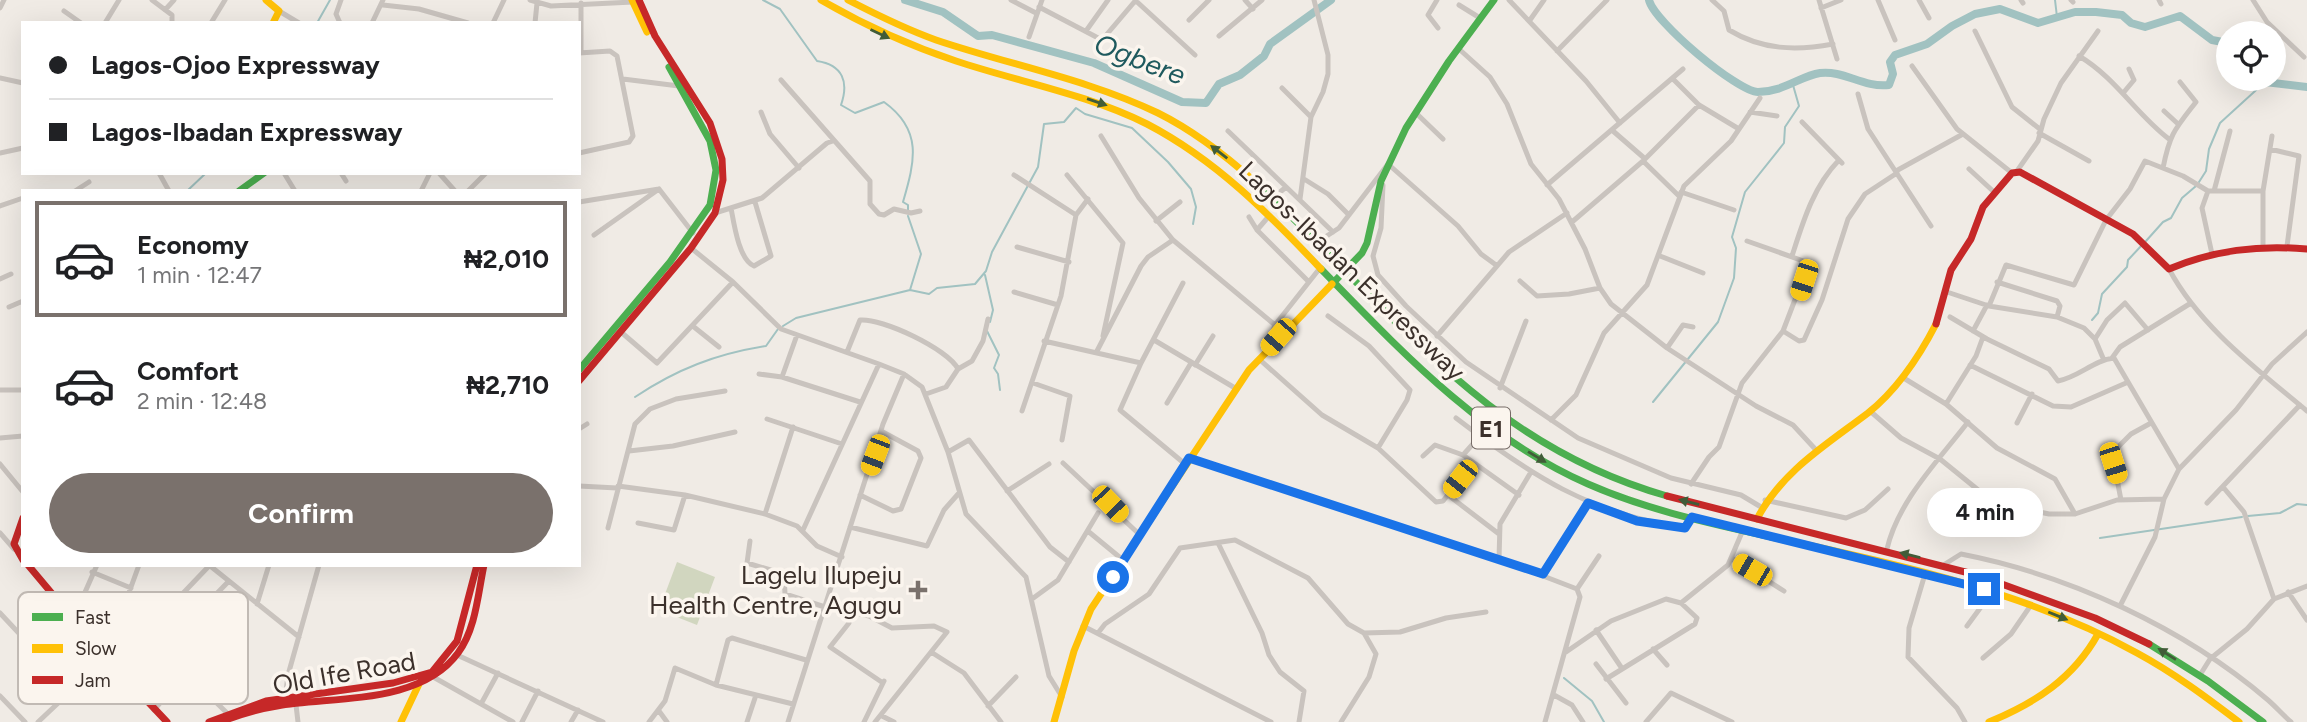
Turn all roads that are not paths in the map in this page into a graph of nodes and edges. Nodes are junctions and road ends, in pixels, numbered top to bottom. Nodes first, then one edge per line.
1 (4, 0) edge
2 (119, 0) edge
3 (152, 0) edge
4 (174, 0) edge
5 (225, 0) edge
6 (266, 0) edge
7 (341, 0) edge
8 (504, 0) edge
9 (821, 0) edge
10 (848, 0) edge
11 (1011, 0) edge
12 (1042, 0) edge
13 (1108, 0) edge
14 (1136, 0) edge
15 (1209, 0) edge
16 (1245, 0) edge
17 (1262, 0) edge
18 (1437, 0) edge
19 (1493, 0) edge
20 (1508, 0) edge
21 (1544, 0) edge
22 (1607, 0) edge
23 (1712, 0) edge
24 (1819, 0) edge
25 (1842, 0) edge
26 (1878, 0) edge
27 (1919, 0) edge
28 (533, 1) edge
29 (634, 1) edge
30 (1314, 1) edge
31 (2256, 1) edge
32 (383, 2) edge
33 (581, 3) junction
34 (1459, 5) dead end
35 (0, 8) edge
36 (1821, 8) junction
37 (1253, 9) junction
38 (164, 10) junction
39 (1038, 10) junction
40 (64, 11) dead end
41 (279, 11) junction
42 (1480, 18) junction
43 (1929, 18) dead end
44 (1189, 20) dead end
45 (1530, 20) junction
46 (78, 21) edge
47 (106, 21) edge
48 (173, 21) edge
49 (212, 21) edge
50 (274, 21) edge
51 (296, 21) edge
52 (339, 21) edge
53 (373, 21) edge
54 (461, 21) edge
55 (494, 21) edge
56 (535, 21) edge
57 (581, 21) edge
58 (1438, 28) dead end
59 (1086, 31) junction
60 (1975, 31) dead end
61 (2098, 31) dead end
62 (1219, 36) dead end
63 (1029, 37) dead end
64 (1895, 40) dead end
65 (1833, 44) junction
66 (1459, 49) junction
67 (1557, 51) junction
68 (581, 53) edge
69 (1195, 55) dead end
70 (2079, 56) junction
71 (2304, 57) dead end
72 (1837, 59) dead end
73 (1912, 66) dead end
74 (1683, 69) dead end
75 (2129, 69) dead end
76 (0, 78) edge
77 (624, 79) junction
78 (1673, 79) junction
79 (781, 80) dead end
80 (2180, 82) dead end
81 (21, 83) edge
82 (681, 86) junction
83 (1282, 88) dead end
84 (2124, 92) junction
85 (689, 93) junction
86 (1858, 94) dead end
87 (1760, 98) dead end
88 (1699, 104) junction
89 (2164, 111) dead end
90 (761, 112) dead end
91 (1751, 112) junction
92 (1416, 114) junction
93 (1777, 116) dead end
94 (1311, 117) junction
95 (1802, 122) dead end
96 (1620, 123) junction
97 (2177, 123) junction
98 (1739, 129) junction
99 (1228, 131) dead end
100 (1613, 131) junction
101 (2230, 131) dead end
102 (2040, 132) junction
103 (1963, 134) junction
104 (1101, 136) dead end
105 (2272, 136) dead end
106 (1443, 139) dead end
107 (2169, 139) junction
108 (830, 140) junction
109 (21, 148) edge
110 (2270, 149) junction
111 (0, 153) edge
112 (581, 153) edge
113 (1643, 159) junction
114 (2089, 160) dead end
115 (1388, 164) junction
116 (799, 168) junction
117 (2163, 168) junction
118 (1969, 169) dead end
119 (1896, 172) junction
120 (2015, 172) junction
121 (1067, 174) dead end
122 (261, 175) edge
123 (342, 175) edge
124 (441, 175) edge
125 (484, 175) edge
126 (1014, 175) dead end
127 (1382, 178) junction
128 (1304, 180) junction
129 (346, 181) dead end
130 (89, 182) dead end
131 (1547, 185) junction
132 (1286, 187) junction
133 (78, 189) edge
134 (242, 189) edge
135 (453, 189) edge
136 (470, 189) edge
137 (659, 189) junction
138 (2211, 191) junction
139 (2263, 191) junction
140 (1994, 192) junction
141 (1680, 194) junction
142 (21, 199) edge
143 (1272, 199) junction
144 (1300, 199) junction
145 (1088, 200) junction
146 (581, 202) edge
147 (755, 202) junction
148 (1180, 202) dead end
149 (0, 206) edge
150 (732, 208) junction
151 (1734, 209) dead end
152 (920, 211) dead end
153 (715, 213) junction
154 (1567, 213) junction
155 (1076, 215) junction
156 (1349, 215) junction
157 (1269, 216) junction
158 (1250, 217) dead end
159 (2106, 220) junction
160 (1156, 221) junction
161 (1572, 222) junction
162 (1931, 226) dead end
163 (1257, 230) junction
164 (1333, 232) junction
165 (693, 233) junction
166 (594, 235) dead end
167 (1173, 240) junction
168 (1747, 241) dead end
169 (1316, 243) junction
170 (2263, 246) junction
171 (2287, 246) junction
172 (1017, 247) dead end
173 (691, 248) junction
174 (2307, 249) edge
175 (2212, 254) junction
176 (1660, 256) junction
177 (1792, 257) junction
178 (1069, 262) junction
179 (1496, 265) junction
180 (1320, 268) junction
181 (2169, 269) junction
182 (1703, 273) dead end
183 (11, 274) dead end
184 (0, 279) edge
185 (1308, 281) junction
186 (1520, 281) dead end
187 (733, 282) junction
188 (1997, 282) junction
189 (1183, 283) dead end
190 (1600, 288) junction
191 (1014, 292) dead end
192 (1947, 292) junction
193 (21, 302) edge
194 (2191, 303) junction
195 (1058, 305) junction
196 (1988, 305) junction
197 (9, 307) dead end
198 (1621, 314) junction
199 (1328, 316) dead end
200 (1950, 317) dead end
201 (2057, 317) junction
202 (988, 320) dead end
203 (1526, 321) dead end
204 (1275, 325) junction
205 (694, 327) junction
206 (1693, 327) dead end
207 (2148, 330) junction
208 (1783, 331) junction
209 (1973, 331) junction
210 (621, 332) junction
211 (2307, 332) edge
212 (797, 335) junction
213 (1103, 335) junction
214 (1213, 336) dead end
215 (1437, 336) junction
216 (1983, 337) junction
217 (2095, 339) junction
218 (1154, 340) junction
219 (1044, 341) junction
220 (719, 347) dead end
221 (1668, 348) junction
222 (1097, 351) junction
223 (1266, 351) junction
224 (846, 352) junction
225 (2103, 358) junction
226 (2112, 358) junction
227 (1259, 359) junction
228 (1141, 363) junction
229 (879, 364) junction
230 (1193, 364) junction
231 (1970, 365) junction
232 (581, 368) edge
233 (958, 369) junction
234 (759, 374) dead end
235 (904, 374) junction
236 (2263, 375) junction
237 (782, 377) junction
238 (1902, 377) junction
239 (581, 379) edge
240 (1033, 383) junction
241 (2126, 383) junction
242 (1235, 388) junction
243 (1500, 388) junction
244 (0, 390) edge
245 (21, 390) edge
246 (725, 391) dead end
247 (1737, 392) junction
248 (926, 394) junction
249 (2032, 394) junction
250 (860, 402) junction
251 (1167, 403) dead end
252 (1945, 404) junction
253 (2300, 405) junction
254 (1022, 411) dead end
255 (1870, 411) junction
256 (2307, 411) edge
257 (1456, 418) dead end
258 (767, 419) dead end
259 (1551, 420) junction
260 (1968, 422) junction
261 (2017, 423) dead end
262 (587, 424) dead end
263 (2151, 424) junction
264 (793, 427) junction
265 (581, 428) edge
266 (881, 431) junction
267 (736, 432) dead end
268 (21, 436) edge
269 (1480, 436) junction
270 (0, 438) edge
271 (1062, 440) dead end
272 (842, 443) junction
273 (1378, 448) junction
274 (629, 451) junction
275 (1817, 451) junction
276 (948, 452) junction
277 (1463, 455) junction
278 (1423, 456) dead end
279 (1940, 459) junction
280 (1187, 461) junction
281 (1063, 463) dead end
282 (1473, 463) junction
283 (0, 464) edge
284 (1049, 464) dead end
285 (2179, 469) junction
286 (1531, 472) junction
287 (1691, 484) junction
288 (581, 486) edge
289 (618, 487) junction
290 (2222, 487) junction
291 (1888, 489) dead end
292 (21, 490) edge
293 (1007, 491) junction
294 (959, 493) junction
295 (685, 495) junction
296 (860, 495) junction
297 (1448, 495) junction
298 (1519, 495) junction
299 (2164, 499) junction
300 (2121, 500) junction
301 (1588, 503) junction
302 (2207, 503) dead end
303 (1763, 504) junction
304 (1098, 513) dead end
305 (765, 514) junction
306 (2076, 514) junction
307 (1692, 517) junction
308 (1757, 519) junction
309 (638, 523) dead end
310 (21, 524) edge
311 (850, 527) junction
312 (608, 528) dead end
313 (803, 530) junction
314 (1743, 530) junction
315 (1088, 532) junction
316 (0, 533) edge
317 (1499, 534) junction
318 (1140, 535) junction
319 (750, 541) dead end
320 (1219, 545) junction
321 (1887, 549) junction
322 (16, 551) junction
323 (1599, 556) dead end
324 (21, 557) edge
325 (842, 557) junction
326 (1732, 558) junction
327 (1499, 559) junction
328 (1124, 560) junction
329 (1069, 562) junction
330 (1945, 564) junction
331 (30, 567) edge
332 (95, 567) edge
333 (138, 567) edge
334 (208, 567) edge
335 (210, 567) edge
336 (269, 567) edge
337 (317, 567) edge
338 (476, 567) edge
339 (484, 567) edge
340 (92, 572) junction
341 (1543, 574) junction
342 (1925, 574) junction
343 (228, 582) junction
344 (2307, 586) edge
345 (131, 588) junction
346 (1577, 589) junction
347 (1784, 591) dead end
348 (51, 592) edge
349 (85, 592) edge
350 (129, 592) edge
351 (184, 592) edge
352 (218, 592) edge
353 (241, 592) edge
354 (1992, 592) junction
355 (2288, 592) junction
356 (248, 597) edge
357 (1032, 599) junction
358 (2274, 599) junction
359 (1681, 603) junction
360 (257, 604) junction
361 (825, 606) junction
362 (2031, 606) junction
363 (2120, 606) junction
364 (845, 610) junction
365 (1486, 612) dead end
366 (0, 613) edge
367 (2307, 620) edge
368 (1083, 626) junction
369 (1967, 626) dead end
370 (1596, 630) junction
371 (18, 632) edge
372 (1098, 633) junction
373 (1364, 633) junction
374 (2098, 634) junction
375 (299, 637) junction
376 (1653, 649) junction
377 (931, 652) junction
378 (1566, 652) junction
379 (457, 655) junction
380 (1983, 659) dead end
381 (2210, 659) junction
382 (806, 660) junction
383 (1596, 664) dead end
384 (1667, 665) dead end
385 (1621, 667) junction
386 (498, 673) junction
387 (2200, 675) junction
388 (1016, 677) dead end
389 (435, 678) junction
390 (1606, 679) junction
391 (419, 684) junction
392 (716, 685) junction
393 (538, 691) junction
394 (756, 695) junction
395 (1554, 695) junction
396 (0, 696) edge
397 (1062, 697) junction
398 (285, 699) junction
399 (1626, 703) dead end
400 (57, 704) edge
401 (149, 704) edge
402 (159, 704) edge
403 (213, 704) edge
404 (481, 704) junction
405 (793, 704) junction
406 (266, 705) junction
407 (296, 705) junction
408 (988, 706) junction
409 (154, 710) junction
410 (578, 710) junction
411 (659, 711) junction
412 (882, 716) junction
413 (2009, 718) edge
414 (224, 719) edge
415 (25, 722) edge
416 (38, 722) edge
417 (167, 722) edge
418 (209, 722) edge
419 (298, 722) edge
420 (401, 722) edge
421 (513, 722) edge
422 (522, 722) edge
423 (571, 722) edge
424 (603, 722) edge
425 (649, 722) edge
426 (667, 722) edge
427 (747, 722) edge
428 (788, 722) edge
429 (864, 722) edge
430 (874, 722) edge
431 (894, 722) edge
432 (1001, 722) edge
433 (1054, 722) edge
434 (1271, 722) edge
435 (1299, 722) edge
436 (1341, 722) edge
437 (1545, 722) edge
438 (1583, 722) edge
439 (1646, 722) edge
440 (1732, 722) edge
441 (1965, 722) edge
442 (1990, 722) edge
443 (2239, 722) edge
444 (2263, 722) edge
445 (2291, 722) edge

1 - 35 street
2 - 47 street
3 - 38 street
4 - 38 street
5 - 49 street
6 - 41 main road
7 - 52 street
8 - 55 street
9 -> 157 main road, Lagos-Ibadan Expressway / E1
143 -> 10 main road, Lagos-Ibadan Expressway / E1
11 - 39 street
12 - 39 street
13 - 59 street
14 - 59 street
14 - 69 street
15 - 44 street
16 - 37 street
17 - 37 street
18 - 58 street
19 - 42 main road
20 - 45 street
21 - 45 street
22 - 67 street
23 - 65 street
24 - 36 street
25 - 36 street
26 - 64 street
27 - 43 street
28 - 33 street
28 - 56 street
29 - 33 street
29 - 82 main road
29 - 85 main road
30 - 94 street
31 - 71 street
32 - 53 street
32 - 54 street
33 - 57 street
34 - 42 street
36 - 65 street
37 - 62 street
38 - 48 street
39 - 59 street
39 - 63 street
40 - 46 street
41 - 50 main road
41 - 51 street
42 - 66 main road
45 - 67 street
60 - 102 street
61 - 70 street
65 - 72 street
66 - 92 main road
66 - 131 street
67 - 96 street
68 - 77 street
70 - 84 street
70 - 102 street
73 - 103 street
74 - 78 street
75 - 84 street
76 - 81 street
77 - 82 street
77 - 112 street
78 - 88 street
78 - 96 street
79 - 108 street
80 - 97 street
82 - 85 main road
83 - 94 street
84 - 107 street
85 - 153 main road
85 - 165 main road
86 - 119 street
87 - 91 street
88 - 98 street
88 - 113 street
89 - 97 street
90 - 116 street
91 - 93 street
91 - 98 street
92 - 106 street
92 - 115 main road
94 - 128 street
95 - 177 street
96 - 100 street
97 - 107 street
98 - 141 street
99 - 132 street
100 - 113 street
100 - 131 street
101 - 138 street
102 - 114 street
102 - 120 street
103 - 119 street
103 - 120 street
104 - 160 street
105 - 110 street
107 - 117 street
108 - 116 street
108 - 152 street
109 - 111 street
110 - 139 street
110 - 171 street
113 - 141 street
113 - 161 street
115 - 127 main road
115 - 156 street
115 - 179 street
116 - 147 street
117 - 138 street
117 - 159 street
118 - 140 street
119 - 162 street
119 - 208 street
120 - 140 main road
120 - 159 main road
121 - 145 street
122 - 134 main road
123 - 129 street
124 - 135 street
125 - 136 street
126 - 155 street
127 - 215 street
127 - 223 main road
128 - 144 street
128 - 156 street
130 - 133 street
131 - 154 street
132 - 143 street
132 - 144 street
137 - 146 street
137 - 165 street
137 - 166 street
138 - 139 street
138 - 175 street
139 - 170 street
140 - 192 main road
141 - 151 street
141 - 176 street
142 - 149 street
143 - 169 main road, Lagos-Ibadan Expressway / E1
144 - 164 street
145 - 155 street
145 - 213 street
147 - 150 street
147 - 150 street
148 - 160 street
150 - 153 street
153 - 173 main road
154 - 161 street
154 - 179 street
155 - 178 street
156 - 164 street
157 - 163 street
157 - 180 main road, Lagos-Ibadan Expressway / E1
158 - 163 street
159 - 181 main road
159 - 188 street
160 - 167 street
161 - 190 street
163 - 185 street
164 - 169 street
165 - 232 main road
167 - 204 street
167 - 213 street
168 - 177 street
308 -> 169 main road, Lagos-Ibadan Expressway / E1
170 - 171 main road
170 - 175 main road
171 - 174 main road
172 - 178 street
173 - 187 street
173 - 210 main road
175 - 181 main road
176 - 182 street
176 - 198 street
177 - 208 street
178 - 195 street
179 - 215 street
180 - 185 street
180 -> 307 main road, Lagos-Ibadan Expressway / E1
181 - 194 street
183 - 184 street
185 - 204 street
186 - 190 street
187 - 205 street
187 - 212 street
188 - 196 street
188 - 201 street
189 - 218 street
190 - 198 street
191 - 195 street
192 - 196 street
192 - 238 main road
193 - 197 street
194 - 207 street
194 - 236 street
195 - 219 street
196 - 201 street
196 - 209 street
198 - 221 street
198 - 259 street
199 - 273 street
200 - 209 street
201 - 217 street
202 - 233 street
203 - 243 street
204 - 223 street
205 - 210 street
205 - 220 street
206 - 221 street
207 - 217 street
207 - 226 street
208 - 247 street
209 - 216 street
210 - 239 main road
211 - 236 street
212 - 224 street
212 - 237 street
213 - 222 street
214 - 230 street
215 - 243 street
216 - 225 street
216 - 231 street
217 - 225 street
218 - 228 street
218 - 230 street
219 - 222 street
219 - 240 street
221 - 247 street
222 - 228 street
223 - 227 main road
224 - 229 street
224 - 233 street
225 - 226 street
226 - 241 street
227 - 242 main road
227 - 273 street
228 - 280 street
229 - 235 street
229 - 250 street
230 - 242 street
230 - 251 street
231 - 249 street
231 - 252 street
233 - 248 street
234 - 237 street
235 - 248 street
235 - 266 street
236 - 253 street
236 - 285 street
237 - 250 street
238 - 252 street
238 - 255 main road
240 - 254 street
240 - 271 street
241 - 249 street
241 - 263 street
242 - 280 main road
243 - 259 street
244 - 245 street
246 - 274 street
247 - 275 street
247 - 287 street
248 - 276 street
249 - 261 street
250 - 272 street
252 - 260 street
253 - 256 street
253 - 290 street
255 - 275 main road
255 - 279 street
257 - 269 street
258 - 264 street
259 - 287 street
260 - 279 street
260 - 306 street
262 - 265 street
263 - 285 street
263 - 300 street
264 - 272 street
264 - 305 street
266 - 296 street
266 - 296 street
267 - 274 street
268 - 270 street
269 - 277 street
269 - 286 street
272 - 313 street
273 - 297 street
274 - 289 street
275 - 303 main road
276 - 293 street
276 - 294 street
277 - 278 street
277 - 282 street
279 - 306 street
279 - 321 street
280 - 318 main road
280 - 327 street
281 - 318 street
282 - 297 street
282 - 298 street
283 - 292 street
284 - 293 street
285 - 299 street
286 - 298 street
286 - 301 street
287 - 303 street
288 - 289 street
289 - 295 street
289 - 312 street
290 - 302 street
290 - 358 street
291 - 303 street
293 - 329 street
294 - 311 street
294 - 357 street
295 - 305 street
295 - 309 street
296 - 311 street
297 - 317 street
298 - 317 street
299 - 300 street
299 - 363 street
300 - 306 street
301 - 307 street
301 - 341 street
303 - 308 main road
304 - 315 street
305 - 313 street
307 - 314 main road, Lagos-Ibadan Expressway / E1
308 - 321 main road, Lagos-Ibadan Expressway / E1
310 - 322 main road
311 - 325 street
313 - 325 street
314 - 326 street
314 - 342 main road, Lagos-Ibadan Expressway / E1
315 - 328 street
315 - 329 street
316 - 322 street
317 - 327 street
318 - 328 main road
319 - 361 street
320 - 372 street
320 - 373 street
320 - 435 street
330 -> 321 main road, Lagos-Ibadan Expressway / E1
322 - 324 main road
323 - 346 street
325 - 361 street
326 - 347 street
326 - 359 street
327 - 341 street
328 - 368 main road
329 - 357 street
330 - 363 street
387 -> 330 main road, Lagos-Ibadan Expressway / E1
331 - 348 main road
332 - 340 street
333 - 345 street
334 - 351 street
335 - 343 street
336 - 360 street
337 - 375 street
338 - 398 main road, Old Ife Road
339 - 379 main road, Old Ife Road
340 - 345 street
340 - 349 street
341 - 346 street
342 - 354 main road, Lagos-Ibadan Expressway / E1
342 - 441 street
343 - 352 street
343 - 353 street
344 - 355 street
345 - 350 street
346 - 378 street
354 - 362 main road, Lagos-Ibadan Expressway / E1
354 - 369 street
355 - 358 street
355 - 367 street
356 - 360 street
357 - 397 street
358 - 381 street
359 - 370 street
359 - 376 street
360 - 375 street
361 - 364 street
361 - 382 street
362 -> 374 main road, Lagos-Ibadan Expressway / E1
362 - 380 street
363 - 381 street
364 - 377 street
364 - 429 street
365 - 373 street
366 - 371 street
368 - 372 street
368 - 397 main road
370 - 378 street
370 - 385 street
372 - 434 street
373 - 436 street
374 - 413 main road
374 - 443 main road, Lagos-Ibadan Expressway / E1
375 - 398 street
376 - 384 street
376 - 385 street
377 - 408 street
377 - 412 street
378 - 395 street
379 - 386 street
379 - 389 main road, Old Ife Road
381 - 387 street
381 - 445 street
382 - 392 street
382 - 405 street
383 - 390 street
385 - 390 street
386 - 393 street
386 - 404 street
387 - 444 main road, Lagos-Ibadan Expressway / E1
388 - 408 street
389 - 391 main road, Old Ife Road
389 - 404 street
390 - 399 street
391 - 407 main road, Old Ife Road
391 - 420 main road
392 - 394 street
392 - 411 street
393 - 410 street
393 - 422 street
394 - 405 street
394 - 427 street
395 - 437 street
395 - 438 street
396 - 415 street
397 - 433 main road
398 - 406 main road, Old Ife Road
400 - 416 street
401 - 409 main road
402 - 409 street
403 - 414 street
404 - 421 street
405 - 428 street
406 - 407 main road, Old Ife Road
406 - 414 main road, Old Ife Road
407 - 419 street
408 - 432 street
409 - 417 main road
410 - 423 street
410 - 424 street
411 - 425 street
411 - 426 street
412 - 430 street
412 - 431 street
413 - 442 main road
414 - 418 main road, Old Ife Road
439 - 440 street

